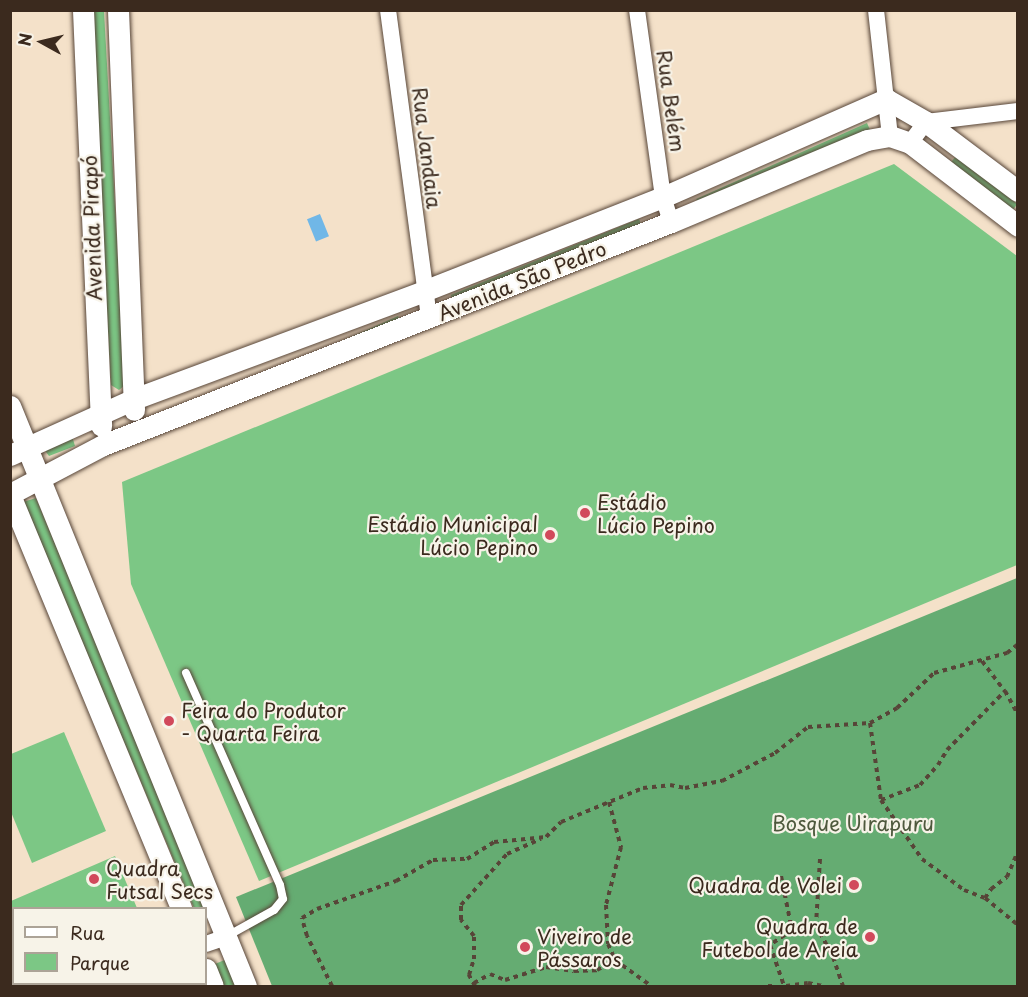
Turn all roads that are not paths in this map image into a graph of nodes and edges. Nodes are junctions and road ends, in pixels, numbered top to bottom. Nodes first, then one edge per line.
1 (83, 10) edge
2 (118, 10) edge
3 (388, 10) edge
4 (637, 10) edge
5 (876, 10) edge
6 (886, 99) junction
7 (1017, 111) edge
8 (926, 122) junction
9 (890, 136) junction
10 (910, 143) junction
11 (953, 143) junction
12 (939, 165) junction
13 (1017, 191) edge
14 (663, 197) junction
15 (671, 222) junction
16 (1017, 226) edge
17 (424, 291) junction
18 (429, 318) junction
19 (134, 399) junction
20 (10, 406) edge
21 (100, 413) junction
22 (136, 432) junction
23 (104, 445) junction
24 (18, 451) edge
25 (39, 479) junction
26 (10, 494) edge
27 (186, 673) dead end
28 (180, 907) edge
29 (226, 937) junction
30 (207, 944) edge
31 (207, 972) edge
32 (213, 987) edge
33 (246, 987) edge

1 - 21 street, Avenida Pirapó
2 - 19 street, Avenida Pirapó
3 - 17 street, Rua Jandaia
4 - 14 street, Rua Belém
5 - 6 street
6 - 8 street
6 - 9 street
6 - 14 street, Avenida São Pedro
7 - 8 street
8 - 10 street
8 - 11 street
9 - 10 street
9 - 15 street, Avenida São Pedro
10 - 12 street
11 - 12 street
11 - 13 street
12 - 16 street
14 - 15 street, Rua Belém
14 - 17 street, Avenida São Pedro
15 - 18 street, Avenida São Pedro
17 - 18 street, Rua Jandaia
17 - 19 street, Avenida São Pedro
18 - 22 street, Avenida São Pedro
19 - 21 street, Avenida São Pedro
19 - 22 street, Avenida Pirapó
20 - 24 street
21 - 23 street, Avenida Pirapó
21 - 24 street, Avenida São Pedro
22 - 23 street, Avenida São Pedro
23 - 25 street, Avenida São Pedro
24 - 25 street
25 - 26 street, Avenida São Pedro
25 - 29 street
26 - 28 street
27 - 29 lane
29 - 30 street
29 - 33 street
31 - 32 street

